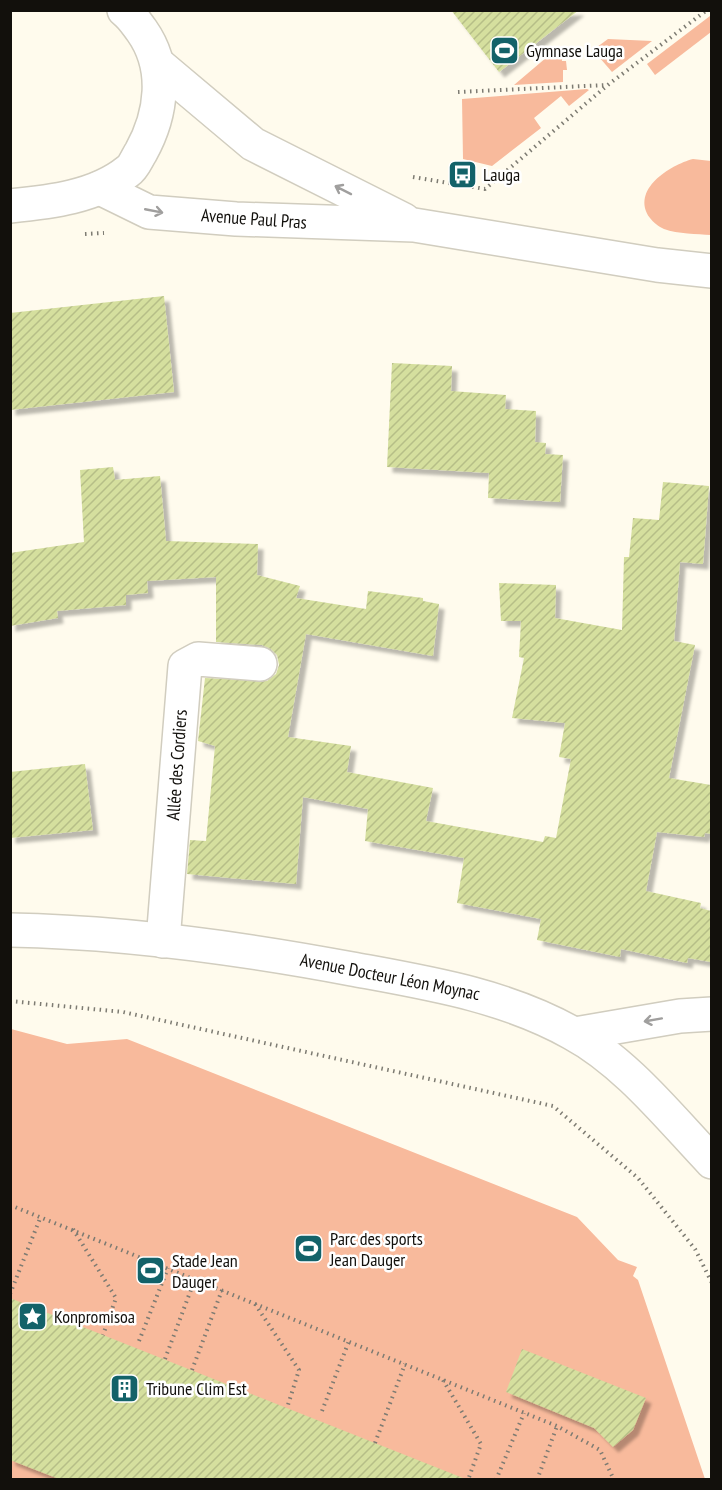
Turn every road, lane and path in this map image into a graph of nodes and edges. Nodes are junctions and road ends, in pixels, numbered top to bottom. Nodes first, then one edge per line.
1 (707, 10) edge
2 (128, 12) edge
3 (159, 64) junction
4 (609, 84) junction
5 (458, 92) dead end
6 (413, 177) dead end
7 (100, 188) junction
8 (10, 206) edge
9 (414, 225) junction
10 (711, 271) edge
11 (260, 664) dead end
12 (10, 930) edge
13 (163, 941) junction
14 (10, 1001) edge
15 (711, 1014) edge
16 (575, 1034) junction
17 (711, 1162) edge
18 (12, 1205) edge
19 (10, 1212) edge
20 (40, 1216) junction
21 (72, 1228) junction
22 (168, 1268) junction
23 (195, 1279) junction
24 (711, 1283) edge
25 (222, 1290) junction
26 (10, 1294) edge
27 (255, 1303) junction
28 (103, 1335) dead end
29 (138, 1341) dead end
30 (349, 1341) junction
31 (165, 1359) dead end
32 (405, 1364) junction
33 (192, 1370) dead end
34 (443, 1379) junction
35 (286, 1408) dead end
36 (322, 1411) dead end
37 (524, 1413) junction
38 (557, 1426) junction
39 (375, 1443) dead end
40 (468, 1479) edge
41 (496, 1479) edge
42 (537, 1479) edge
43 (614, 1479) edge

1 - 4 path
2 - 3 street
3 - 7 street
9 -> 3 street, Avenue Paul Pras
4 - 5 path
4 - 6 path
7 - 8 street
7 -> 9 street, Avenue Paul Pras
9 - 10 street, Avenue Paul Pras
11 - 13 street, Allée des Cordiers
12 - 13 street, Avenue Docteur Léon Moynac
13 - 16 street, Avenue Docteur Léon Moynac
14 - 24 path
15 -> 16 street
16 - 17 street, Avenue Docteur Léon Moynac
18 - 19 path
18 - 20 path
20 - 21 path
20 - 26 path
21 - 22 path
21 - 28 path
22 - 23 path
22 - 29 path
23 - 25 path
23 - 31 path
25 - 27 path
25 - 33 path
27 - 30 path
27 - 35 path
30 - 32 path
30 - 36 path
32 - 34 path
32 - 39 path
34 - 37 path
34 - 40 path
37 - 38 path
37 - 41 path
38 - 42 path
38 - 43 path

